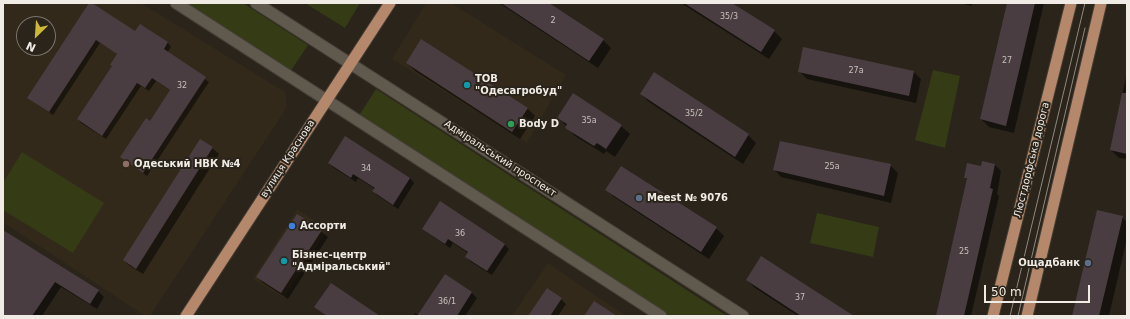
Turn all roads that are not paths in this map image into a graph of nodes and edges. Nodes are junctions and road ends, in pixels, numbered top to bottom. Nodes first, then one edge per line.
1 (176, 3) edge
2 (256, 3) edge
3 (390, 3) edge
4 (1071, 3) edge
5 (1101, 3) edge
6 (351, 64) junction
7 (326, 100) junction
8 (186, 316) edge
9 (660, 316) edge
10 (743, 316) edge
11 (993, 316) edge
12 (1027, 316) edge

1 - 7 main road
2 - 6 main road, Адміральський проспект
3 - 6 main road, вулиця Краснова
4 - 11 main road, Люстдорфська дорога
5 - 12 main road
6 - 7 main road, вулиця Краснова
6 - 10 main road, Адміральський проспект
7 - 8 main road, вулиця Краснова
7 - 9 main road

